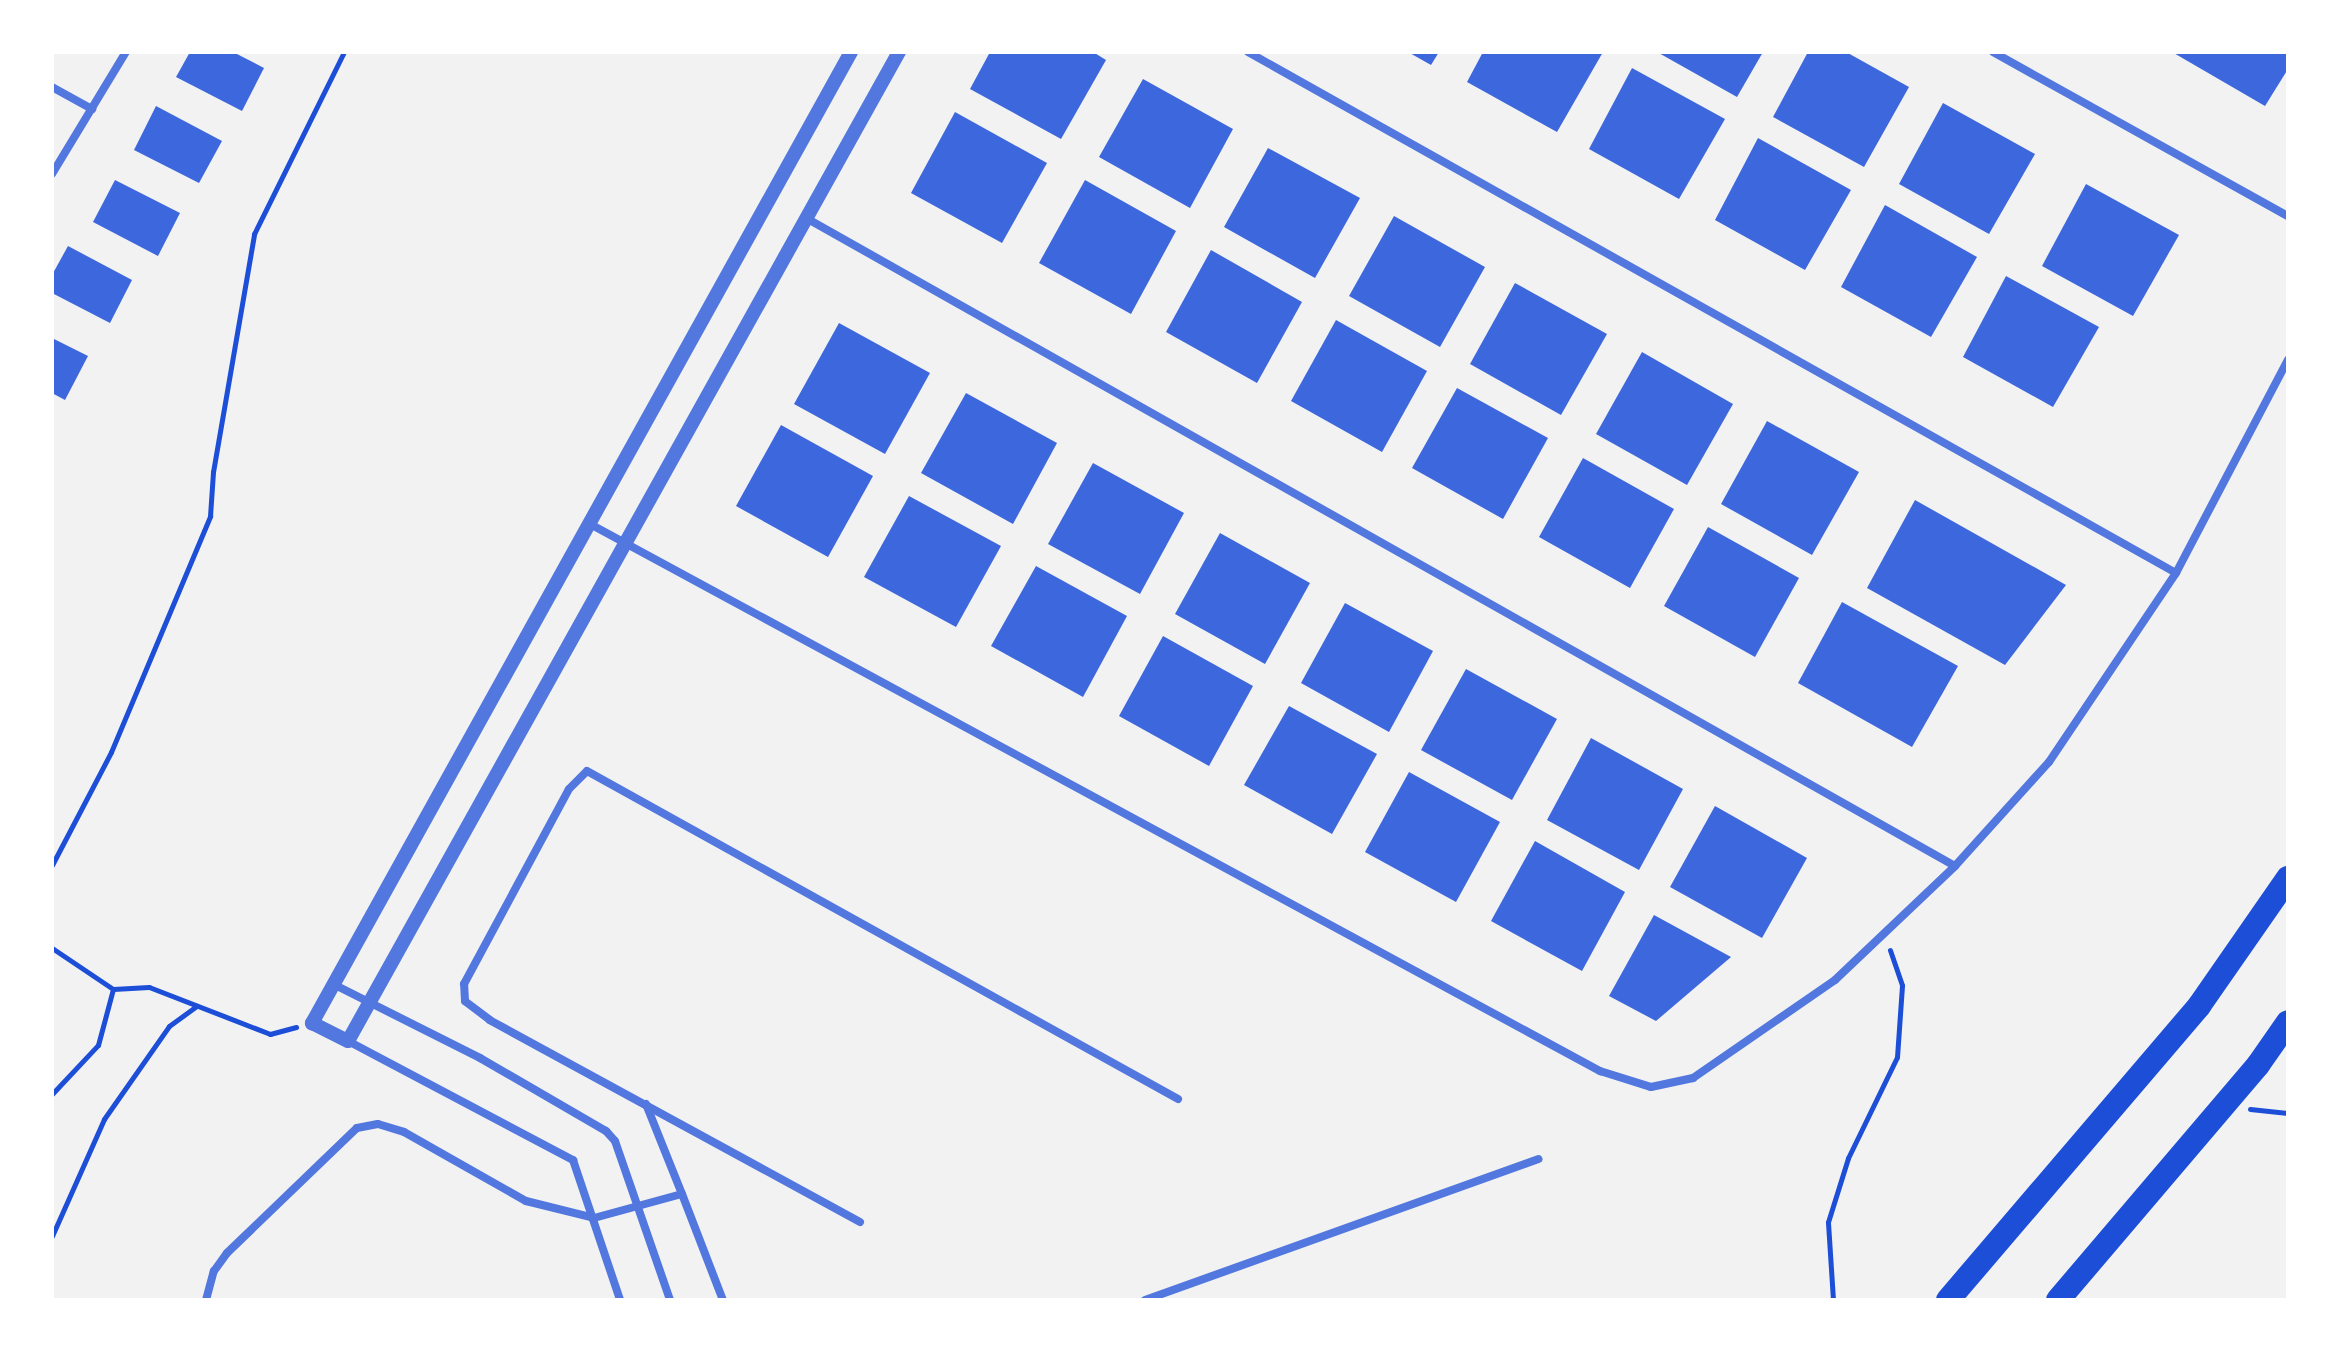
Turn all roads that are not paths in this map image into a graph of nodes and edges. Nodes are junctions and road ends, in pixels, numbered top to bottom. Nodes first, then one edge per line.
1 (126, 52) edge
2 (851, 52) edge
3 (899, 52) edge
4 (1248, 52) edge
5 (1993, 52) edge
6 (52, 87) edge
7 (92, 109) junction
8 (52, 174) edge
9 (2288, 216) edge
10 (806, 218) junction
11 (2288, 360) edge
12 (590, 524) junction
13 (625, 543) junction
14 (2176, 573) junction
15 (1955, 866) junction
16 (2288, 878) edge
17 (333, 984) junction
18 (368, 1003) junction
19 (2288, 1022) edge
20 (348, 1041) junction
21 (1178, 1099) dead end
22 (646, 1103) junction
23 (1539, 1159) dead end
24 (682, 1194) junction
25 (637, 1207) junction
26 (594, 1218) junction
27 (860, 1222) dead end
28 (206, 1300) edge
29 (620, 1300) edge
30 (670, 1300) edge
31 (723, 1300) edge
32 (1145, 1300) edge
33 (1948, 1300) edge
34 (2058, 1300) edge

1 - 7 street
2 - 12 street
3 - 10 street
4 - 14 street
5 - 9 street
6 - 7 street
7 - 8 street
10 - 13 street
10 - 15 street
11 - 14 street
12 - 13 street
12 - 17 street
13 - 15 street
13 - 18 street
14 - 15 street
16 - 33 highway
17 - 18 street
17 - 20 street
18 - 20 street
18 - 25 street
19 - 34 highway
20 - 26 street
21 - 22 street
22 - 24 street
22 - 27 street
23 - 32 street
24 - 25 street
24 - 31 street
25 - 26 street
25 - 30 street
26 - 28 street
26 - 29 street

